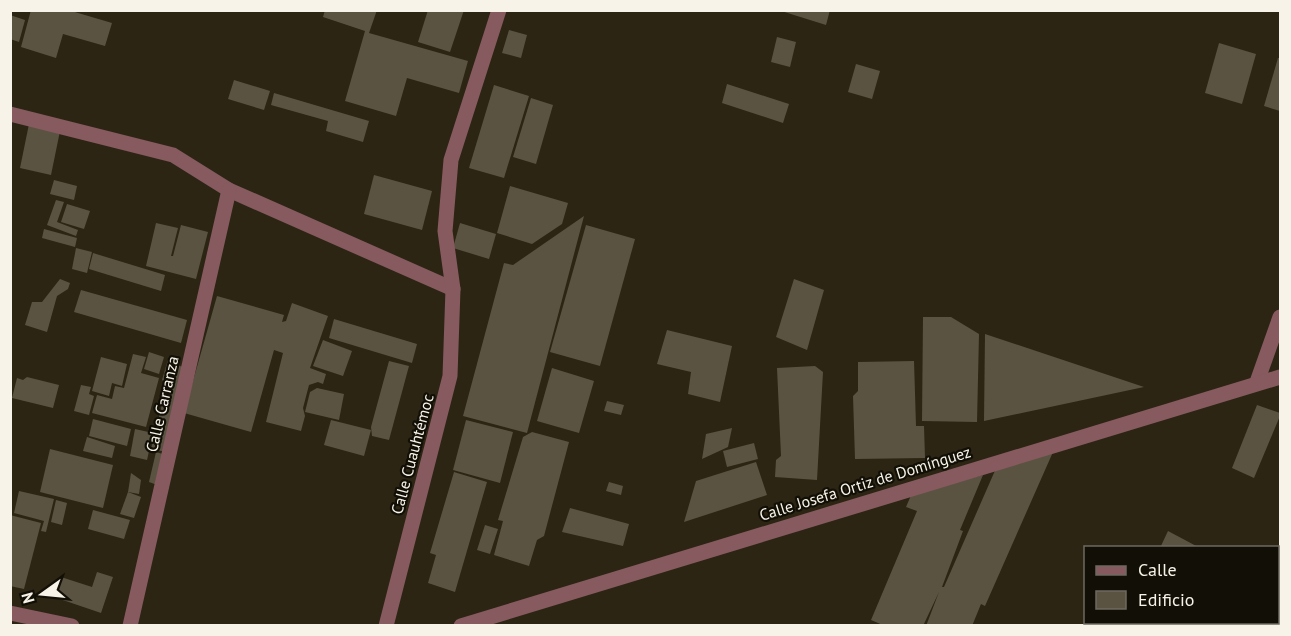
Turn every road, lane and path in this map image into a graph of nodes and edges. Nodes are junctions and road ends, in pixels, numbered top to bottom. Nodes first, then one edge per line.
1 (499, 10) edge
2 (10, 114) edge
3 (229, 190) junction
4 (453, 289) junction
5 (1281, 317) edge
6 (1281, 377) edge
7 (1257, 382) junction
8 (10, 614) edge
9 (72, 626) edge
10 (130, 626) edge
11 (386, 626) edge
12 (461, 626) edge

1 - 4 street, Calle Cuauhtémoc
2 - 3 street
3 - 4 street
3 - 10 street, Calle Carranza
4 - 11 street, Calle Cuauhtémoc
5 - 7 street
6 - 7 street, Calle Josefa Ortiz de Domínguez
7 - 12 street, Calle Josefa Ortiz de Domínguez
8 - 9 street

